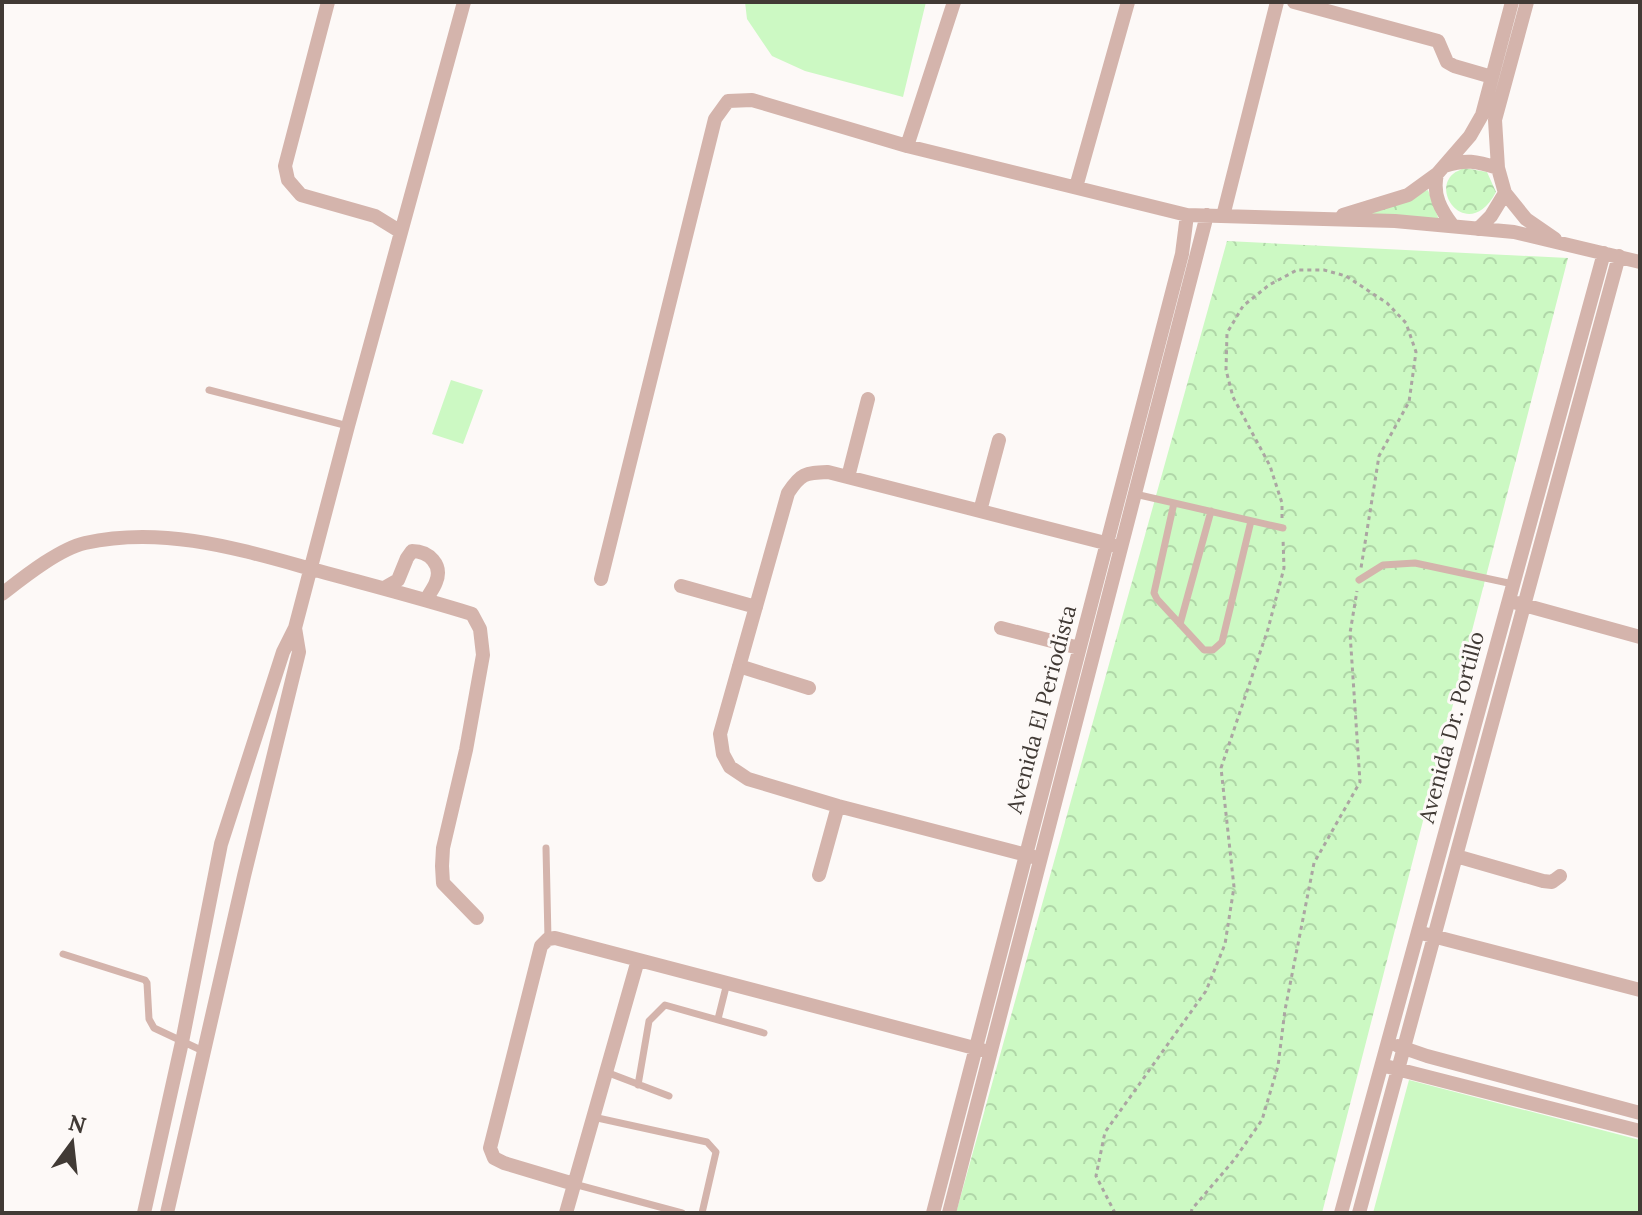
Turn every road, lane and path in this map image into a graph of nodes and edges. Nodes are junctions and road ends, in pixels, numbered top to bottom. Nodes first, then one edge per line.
1 (328, 2) edge
2 (464, 2) edge
3 (954, 2) edge
4 (1128, 2) edge
5 (1277, 2) edge
6 (1294, 2) edge
7 (1512, 2) edge
8 (1527, 2) edge
9 (1492, 77) junction
10 (907, 146) junction
11 (1498, 168) junction
12 (1440, 170) junction
13 (1076, 187) junction
14 (1505, 193) junction
15 (1187, 215) junction
16 (1207, 215) junction
17 (1223, 216) junction
18 (1329, 219) junction
19 (1453, 226) junction
20 (1478, 229) junction
21 (401, 232) junction
22 (1562, 243) junction
23 (1612, 255) junction
24 (1640, 262) edge
25 (209, 390) dead end
26 (868, 399) dead end
27 (348, 426) junction
28 (999, 440) dead end
29 (848, 477) junction
30 (1135, 494) junction
31 (1174, 503) junction
32 (980, 511) junction
33 (1211, 511) junction
34 (1251, 521) junction
35 (1283, 528) junction
36 (1114, 546) junction
37 (311, 569) junction
38 (601, 579) dead end
39 (1359, 580) junction
40 (1513, 584) junction
41 (681, 586) dead end
42 (384, 588) junction
43 (2, 594) edge
44 (426, 600) junction
45 (1509, 600) junction
46 (1524, 605) junction
47 (756, 607) junction
48 (1180, 624) junction
49 (295, 628) junction
50 (1001, 628) dead end
51 (1640, 637) edge
52 (1079, 648) junction
53 (739, 666) junction
54 (809, 688) dead end
55 (838, 806) junction
56 (223, 838) junction
57 (252, 847) junction
58 (546, 848) dead end
59 (1456, 856) junction
60 (1033, 857) junction
61 (219, 858) junction
62 (247, 865) junction
63 (819, 875) dead end
64 (1560, 876) dead end
65 (477, 918) dead end
66 (1417, 932) junction
67 (1434, 936) junction
68 (548, 939) junction
69 (63, 954) dead end
70 (638, 960) junction
71 (727, 983) junction
72 (1640, 990) edge
73 (718, 1019) junction
74 (764, 1033) dead end
75 (182, 1042) junction
76 (1387, 1043) junction
77 (1404, 1048) junction
78 (983, 1050) junction
79 (205, 1052) junction
80 (1381, 1065) junction
81 (1398, 1070) junction
82 (606, 1072) junction
83 (638, 1085) junction
84 (669, 1096) dead end
85 (1640, 1113) edge
86 (593, 1117) junction
87 (1640, 1131) edge
88 (574, 1184) junction
89 (144, 1213) edge
90 (167, 1213) edge
91 (566, 1213) edge
92 (682, 1213) edge
93 (702, 1213) edge
94 (933, 1213) edge
95 (949, 1213) edge
96 (1115, 1213) edge
97 (1191, 1213) edge
98 (1341, 1213) edge
99 (1359, 1213) edge

1 - 21 street
2 - 21 street
3 - 10 street
4 - 13 street
5 - 17 street
6 - 9 street
7 - 9 street
8 - 11 street
9 - 12 street
10 - 13 street
10 - 38 street
11 - 12 street
11 - 14 street
12 - 18 street
12 - 19 street
13 - 15 street
14 - 20 street
14 - 22 street
15 - 16 street
15 - 36 street, Avenida El Periodista
16 - 17 street
16 - 30 street
17 - 18 street
18 - 19 street
19 - 20 street
20 - 22 street
21 - 27 street
22 - 23 street
23 - 24 street
23 - 40 street, Avenida Dr. Portillo
23 - 46 street, Avenida Dr. Portillo
25 - 27 lane
26 - 29 street
27 - 37 street
28 - 32 street
29 - 32 street
29 - 47 street
30 - 31 lane
30 - 36 street
31 - 33 lane
31 - 48 lane
32 - 36 street
33 - 34 lane
33 - 48 lane
34 - 35 lane
34 - 48 lane
35 - 39 path
35 - 96 path
36 - 52 street, Avenida El Periodista
36 - 60 street
37 - 42 street
37 - 43 street
37 - 49 street
39 - 40 lane
39 - 97 path
40 - 45 street, Avenida Dr. Portillo
41 - 47 street
42 - 44 street
42 - 44 street
44 - 65 street
45 - 46 street
45 - 66 street, Avenida Dr. Portillo
46 - 51 street
46 - 59 street, Avenida Dr. Portillo
47 - 53 street
49 - 56 street
49 - 57 street
50 - 52 street
52 - 60 street, Avenida El Periodista
53 - 54 street
53 - 55 street
55 - 60 street
55 - 63 street
56 - 57 street
56 - 61 street
57 - 62 street
58 - 68 lane
59 - 64 street
59 - 67 street, Avenida Dr. Portillo
60 - 78 street, Avenida El Periodista
61 - 62 street
61 - 75 street
62 - 79 street
66 - 67 street
66 - 76 street, Avenida Dr. Portillo
67 - 72 street
67 - 77 street, Avenida Dr. Portillo
68 - 70 street
68 - 88 street
69 - 75 lane
70 - 71 street
70 - 82 street
71 - 73 lane
71 - 78 street
73 - 74 lane
73 - 83 lane
75 - 79 lane
75 - 89 street
76 - 77 street
76 - 80 street, Avenida Dr. Portillo
77 - 81 street, Avenida Dr. Portillo
77 - 85 street
78 - 94 street, Avenida El Periodista
78 - 95 street
79 - 90 street
80 - 81 street
80 - 98 street, Avenida Dr. Portillo
81 - 87 street
81 - 99 street, Avenida Dr. Portillo
82 - 83 lane
82 - 86 street
83 - 84 lane
86 - 88 street
86 - 93 lane
88 - 91 street
88 - 92 lane

